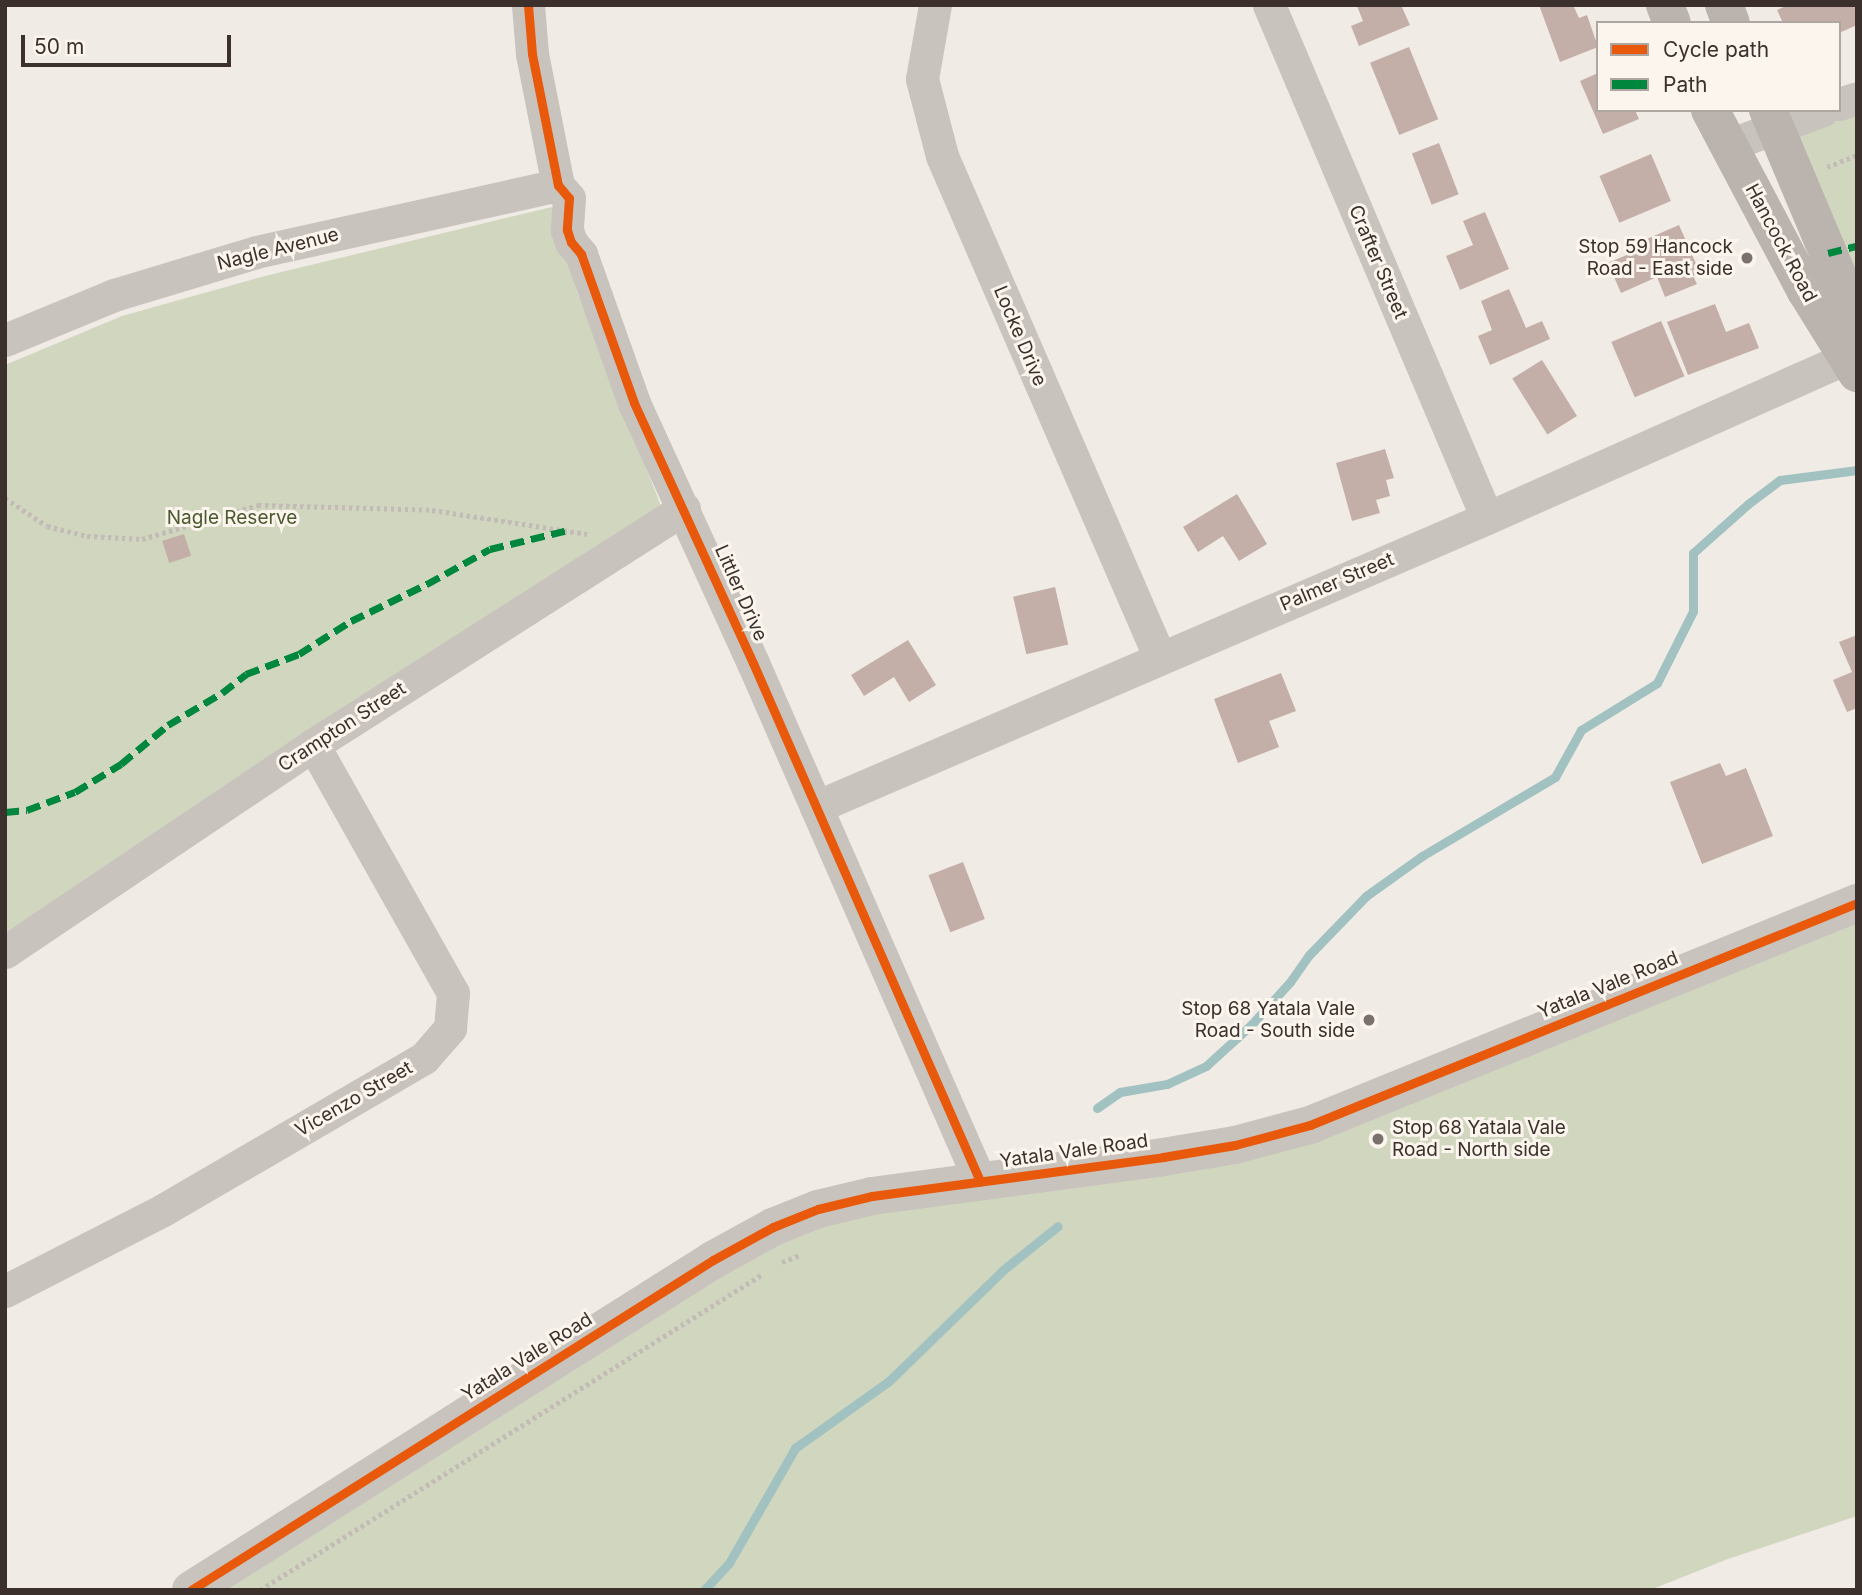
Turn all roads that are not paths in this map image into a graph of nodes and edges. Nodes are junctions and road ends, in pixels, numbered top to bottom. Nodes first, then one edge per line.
1 (528, 5) edge
2 (935, 5) edge
3 (1269, 5) edge
4 (1711, 112) edge
5 (1811, 112) edge
6 (1771, 119) edge
7 (1729, 145) junction
8 (558, 186) junction
9 (5, 340) edge
10 (1854, 352) edge
11 (684, 509) junction
12 (1487, 518) junction
13 (1160, 657) junction
14 (313, 745) junction
15 (816, 807) junction
16 (1857, 903) edge
17 (5, 953) edge
18 (980, 1181) junction
19 (5, 1291) edge
20 (191, 1590) edge

1 - 8 street, Littler Drive
2 - 13 street, Locke Drive
3 - 12 street, Crafter Street
4 - 7 main road, Hancock Road
5 - 6 street
6 - 7 street
6 - 10 main road, Hancock Road
7 - 10 main road, Hancock Road
8 - 9 street, Nagle Avenue
8 - 11 street, Littler Drive
10 - 12 street, Palmer Street
11 - 14 street, Crampton Street
11 - 15 street, Littler Drive
12 - 13 street, Palmer Street
13 - 15 street, Palmer Street
14 - 17 street, Crampton Street
14 - 19 street, Vicenzo Street
15 - 18 street, Littler Drive
16 - 18 street, Yatala Vale Road
18 - 20 street, Yatala Vale Road

